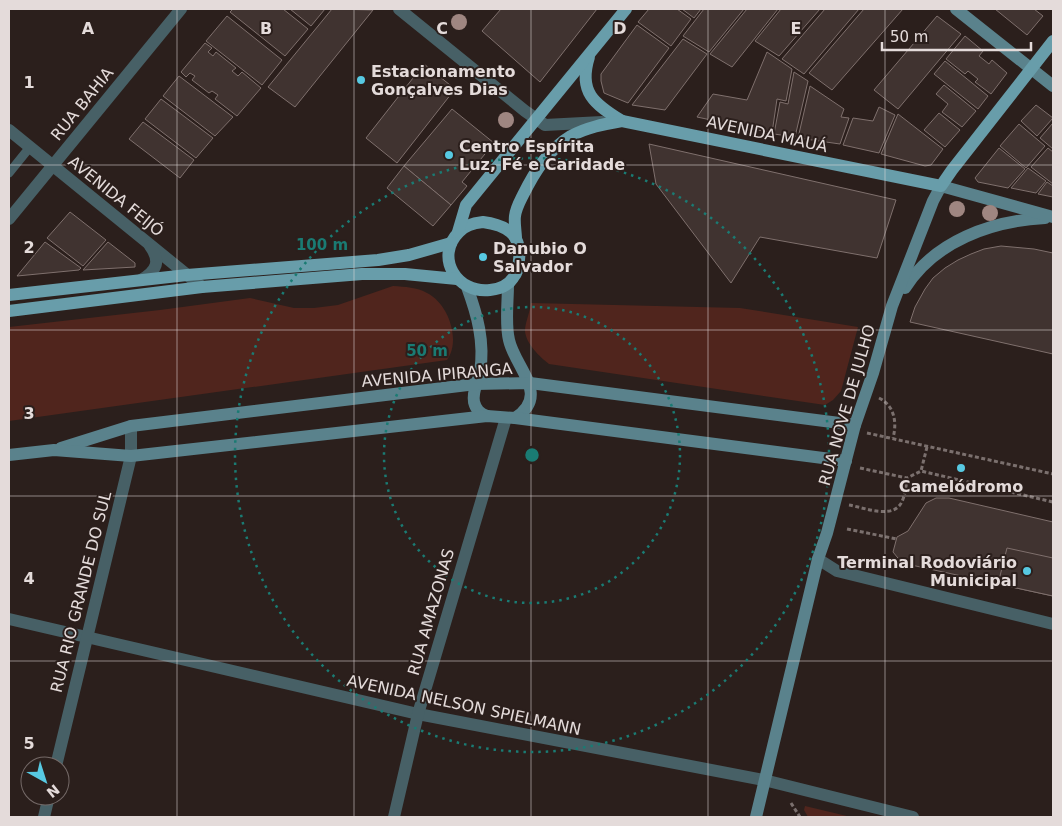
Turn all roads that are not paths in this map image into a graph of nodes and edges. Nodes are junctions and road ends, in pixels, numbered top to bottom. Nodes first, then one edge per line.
1 (180, 9) edge
2 (400, 9) edge
3 (626, 9) edge
4 (956, 9) edge
5 (1053, 41) edge
6 (589, 54) junction
7 (1031, 68) junction
8 (1053, 86) edge
9 (536, 119) junction
10 (622, 121) junction
11 (9, 130) edge
12 (30, 147) junction
13 (53, 165) junction
14 (9, 172) edge
15 (940, 186) junction
16 (1053, 217) edge
17 (9, 219) edge
18 (458, 232) junction
19 (516, 239) junction
20 (145, 240) junction
21 (451, 243) junction
22 (187, 275) junction
23 (142, 280) junction
24 (462, 283) junction
25 (508, 285) junction
26 (202, 287) junction
27 (9, 294) edge
28 (892, 306) junction
29 (9, 311) edge
30 (530, 383) junction
31 (476, 384) junction
32 (487, 416) junction
33 (510, 418) junction
34 (855, 424) junction
35 (131, 426) junction
36 (54, 450) junction
37 (9, 455) edge
38 (131, 456) junction
39 (852, 464) junction
40 (818, 559) junction
41 (9, 619) edge
42 (1053, 624) edge
43 (86, 637) junction
44 (418, 714) junction
45 (58, 756) edge
46 (764, 780) junction
47 (394, 817) edge
48 (756, 817) edge
49 (913, 817) edge

1 - 13 street, RUA BAHIA
2 - 9 street
3 - 6 main road
4 - 7 main road
5 - 7 main road, RUA NOVE DE JULHO
6 - 9 main road
6 - 10 main road
7 - 8 main road
7 - 15 main road, RUA NOVE DE JULHO
9 - 10 street
9 - 18 main road
10 - 15 main road, AVENIDA MAUÁ
10 - 19 main road, AVENIDA MAUÁ
11 - 12 street, AVENIDA FEIJÓ
12 - 13 street, AVENIDA FEIJÓ
12 - 14 lane
13 - 17 street, RUA BAHIA
13 - 20 street, AVENIDA FEIJÓ
15 - 16 main road
15 - 28 main road, RUA NOVE DE JULHO
16 - 28 main road
18 - 19 main road
18 - 21 main road
19 - 25 main road
20 - 22 street, AVENIDA FEIJÓ
20 - 23 street
21 - 22 main road
21 - 24 main road
22 - 23 main road
22 - 26 street, AVENIDA FEIJÓ
23 - 27 main road
24 - 25 main road
24 - 26 main road
24 - 31 main road
25 - 30 main road
26 - 29 main road
28 - 34 main road, RUA NOVE DE JULHO
30 - 31 main road, AVENIDA IPIRANGA
30 - 33 main road
30 - 34 main road, AVENIDA IPIRANGA
31 - 32 main road
31 - 35 main road, AVENIDA IPIRANGA
32 - 33 main road, AVENIDA IPIRANGA
32 - 38 main road, AVENIDA IPIRANGA
33 - 39 main road, AVENIDA IPIRANGA
33 - 44 street, RUA AMAZONAS
34 - 39 main road, RUA NOVE DE JULHO
35 - 36 main road, AVENIDA IPIRANGA
35 - 38 street, RUA RIO GRANDE DO SUL
36 - 37 main road, AVENIDA IPIRANGA
36 - 38 main road, AVENIDA IPIRANGA
38 - 43 street, RUA RIO GRANDE DO SUL
39 - 40 main road, RUA NOVE DE JULHO
40 - 42 street
40 - 46 main road, RUA NOVE DE JULHO
41 - 43 street, AVENIDA NELSON SPIELMANN
43 - 44 street, AVENIDA NELSON SPIELMANN
43 - 45 street, RUA RIO GRANDE DO SUL
44 - 46 street, AVENIDA NELSON SPIELMANN
44 - 47 street, RUA AMAZONAS
46 - 48 main road, RUA NOVE DE JULHO
46 - 49 street, AVENIDA NELSON SPIELMANN

